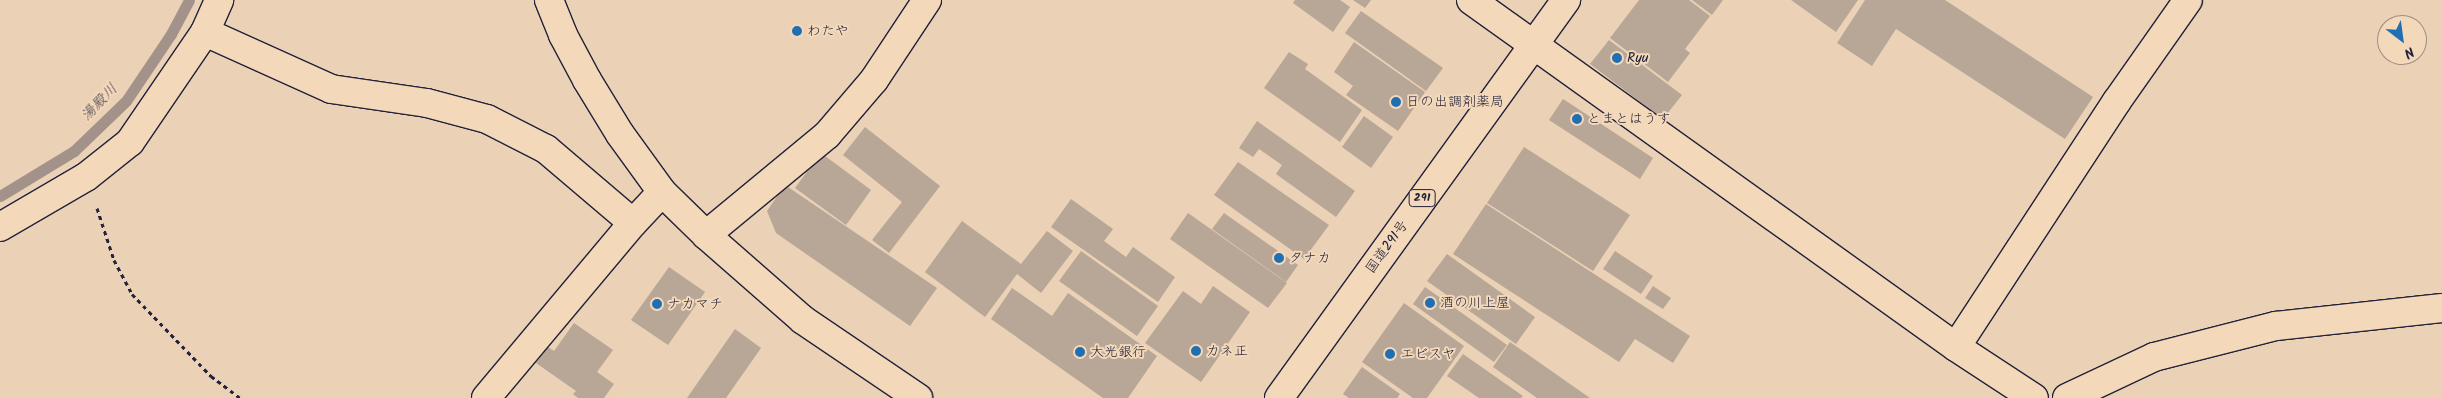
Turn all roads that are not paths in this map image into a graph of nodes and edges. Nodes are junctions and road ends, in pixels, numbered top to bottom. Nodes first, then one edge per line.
1 (219, 0) edge
2 (549, 0) edge
3 (927, 0) edge
4 (1471, 0) edge
5 (1566, 0) edge
6 (2188, 0) edge
7 (205, 32) junction
8 (1533, 44) junction
9 (662, 192) junction
10 (633, 222) junction
11 (0, 226) edge
12 (706, 235) junction
13 (2442, 308) edge
14 (1956, 347) junction
15 (486, 398) edge
16 (918, 398) edge
17 (1279, 398) edge
18 (2034, 398) edge
19 (2067, 398) edge

1 - 7 main road
2 - 9 main road
3 - 12 main road
4 - 8 main road
5 - 8 main road, 国道291号 / 291
6 - 14 main road
7 - 10 main road
7 - 11 main road
8 - 14 main road
8 - 17 main road, 国道291号 / 291
9 - 10 main road
9 - 12 main road
10 - 15 main road
12 - 16 main road
13 - 19 main road
14 - 18 main road

